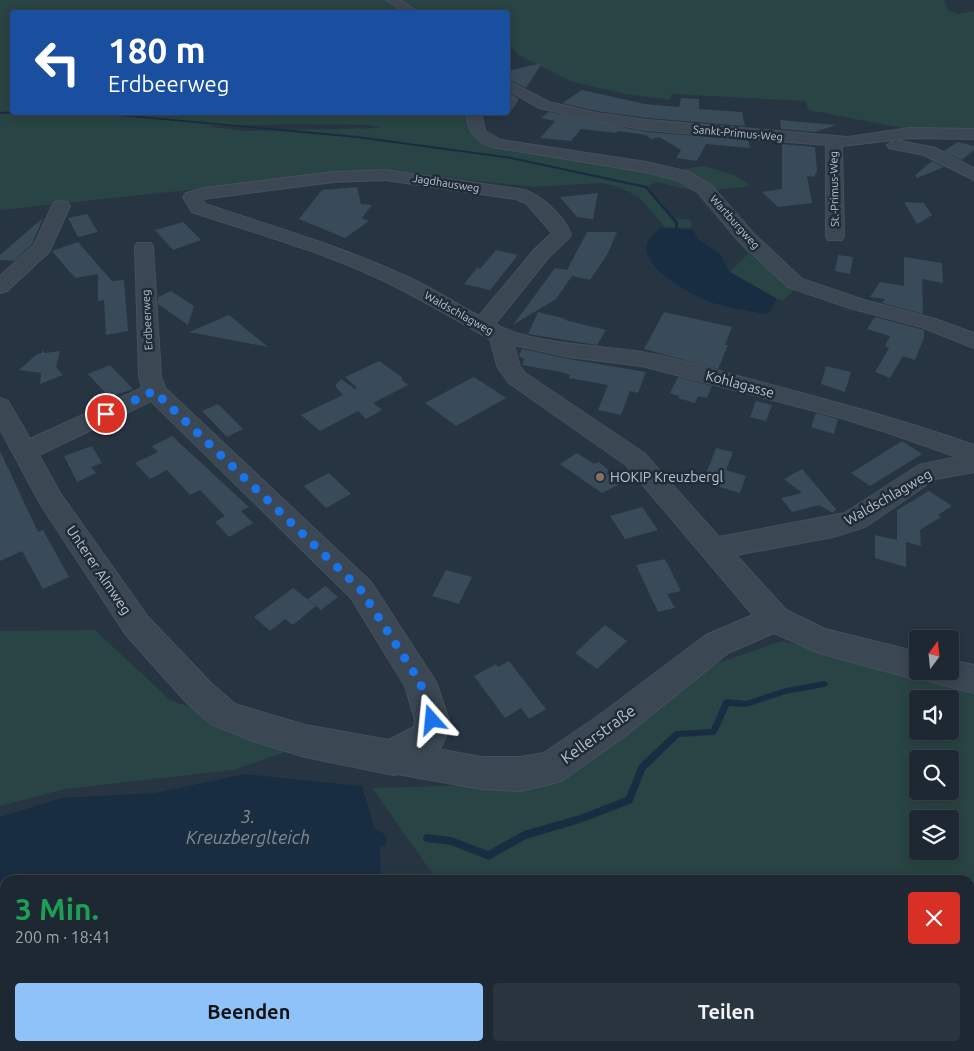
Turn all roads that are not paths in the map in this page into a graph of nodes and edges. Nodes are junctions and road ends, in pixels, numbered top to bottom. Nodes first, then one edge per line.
1 (392, 0) edge
2 (409, 10) edge
3 (510, 86) edge
4 (474, 115) edge
5 (974, 134) edge
6 (834, 141) junction
7 (866, 141) junction
8 (974, 175) edge
9 (192, 197) joint
10 (61, 206) dead end
11 (834, 236) dead end
12 (144, 247) dead end
13 (0, 287) edge
14 (491, 331) junction
15 (974, 341) edge
16 (154, 391) junction
17 (0, 406) edge
18 (25, 451) junction
19 (974, 454) edge
20 (974, 464) edge
21 (714, 548) junction
22 (775, 619) junction
23 (909, 664) edge
24 (959, 676) edge
25 (974, 679) edge
26 (223, 714) joint
27 (394, 759) junction

1 - 2 street
3 - 6 street, Sankt-Primus-Weg
4 - 15 street, Wartburgweg
5 - 7 street, Sankt-Primus-Weg
6 - 7 street, Sankt-Primus-Weg
6 - 11 street, St.-Primus-Weg
7 - 8 street
9 - 14 street, Waldschlagweg
9 - 14 street, Jagdhausweg
10 - 13 street
12 - 16 street, Erdbeerweg
14 - 19 street, Kohlagasse
14 - 21 street, Waldschlagweg
16 - 18 street
16 - 27 street
17 - 18 street, Unterer Almweg
18 - 26 street, Unterer Almweg
20 - 21 street, Waldschlagweg
21 - 22 street, Waldschlagweg
22 - 23 street
22 - 27 street, Kellerstraße
24 - 25 street
26 - 27 street, Kellerstraße

